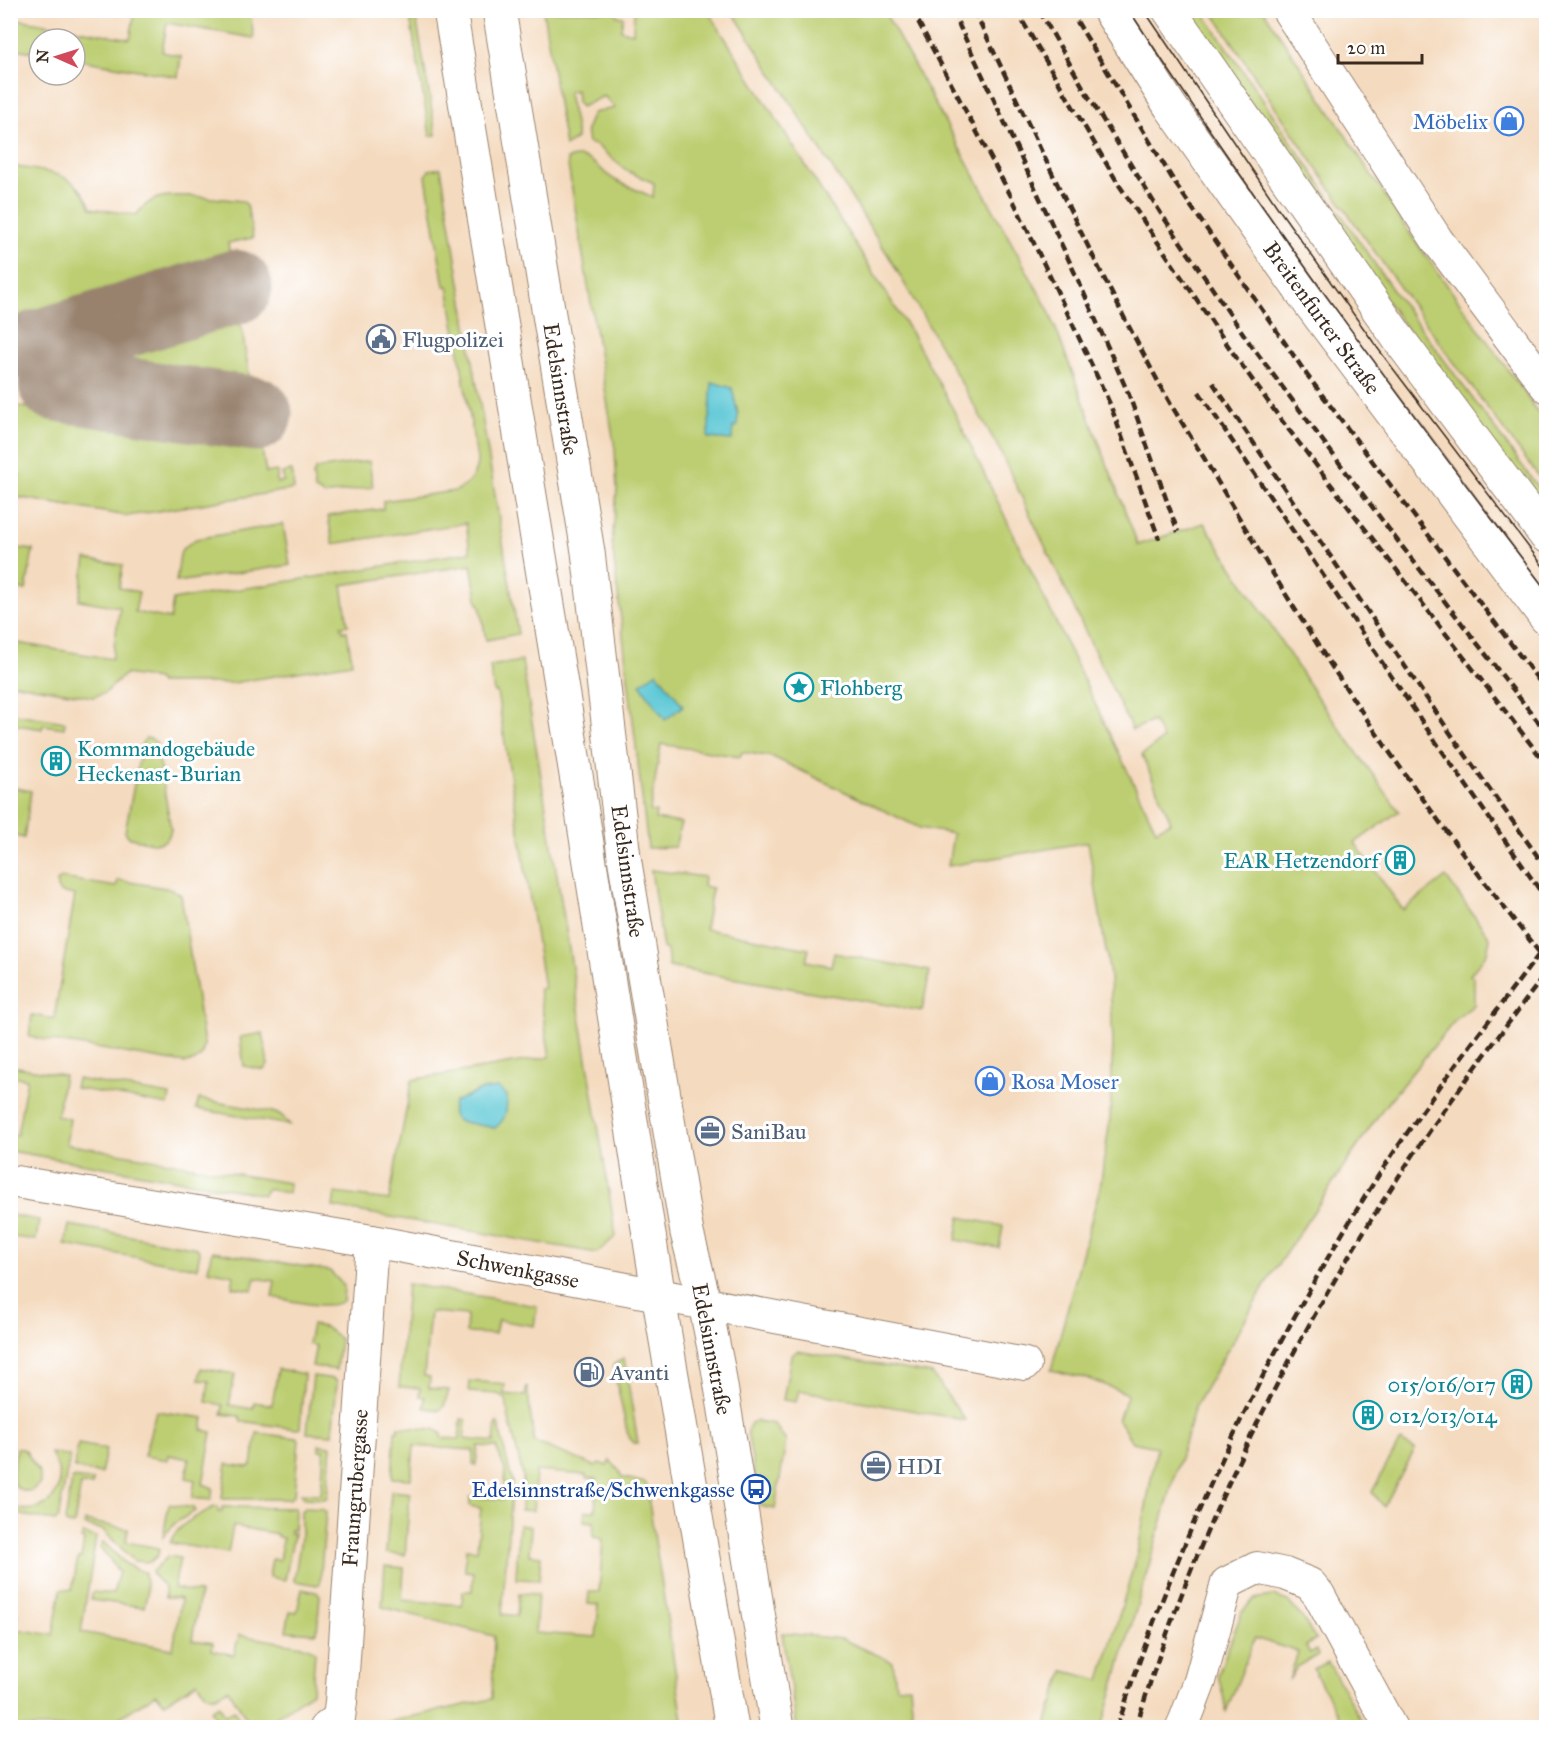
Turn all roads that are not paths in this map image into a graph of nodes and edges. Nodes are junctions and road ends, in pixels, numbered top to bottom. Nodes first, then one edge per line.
1 (450, 10) edge
2 (499, 10) edge
3 (1109, 10) edge
4 (1169, 10) edge
5 (1288, 10) edge
6 (1546, 386) edge
7 (1546, 536) edge
8 (1546, 618) edge
9 (10, 1181) edge
10 (372, 1242) junction
11 (659, 1295) junction
12 (705, 1304) junction
13 (1025, 1364) dead end
14 (326, 1728) edge
15 (732, 1728) edge
16 (777, 1728) edge
17 (1182, 1728) edge
18 (1391, 1728) edge

1 - 11 main road, Edelsinnstraße
2 - 12 main road, Edelsinnstraße
3 - 8 main road, Breitenfurter Straße
4 - 7 main road
5 - 6 street
9 - 10 street, Schwenkgasse
10 - 11 street, Schwenkgasse
10 - 14 street, Fraungrubergasse
11 - 12 street, Schwenkgasse
11 - 15 main road, Edelsinnstraße
12 - 13 street, Schwenkgasse
12 - 16 main road, Edelsinnstraße
17 - 18 street

